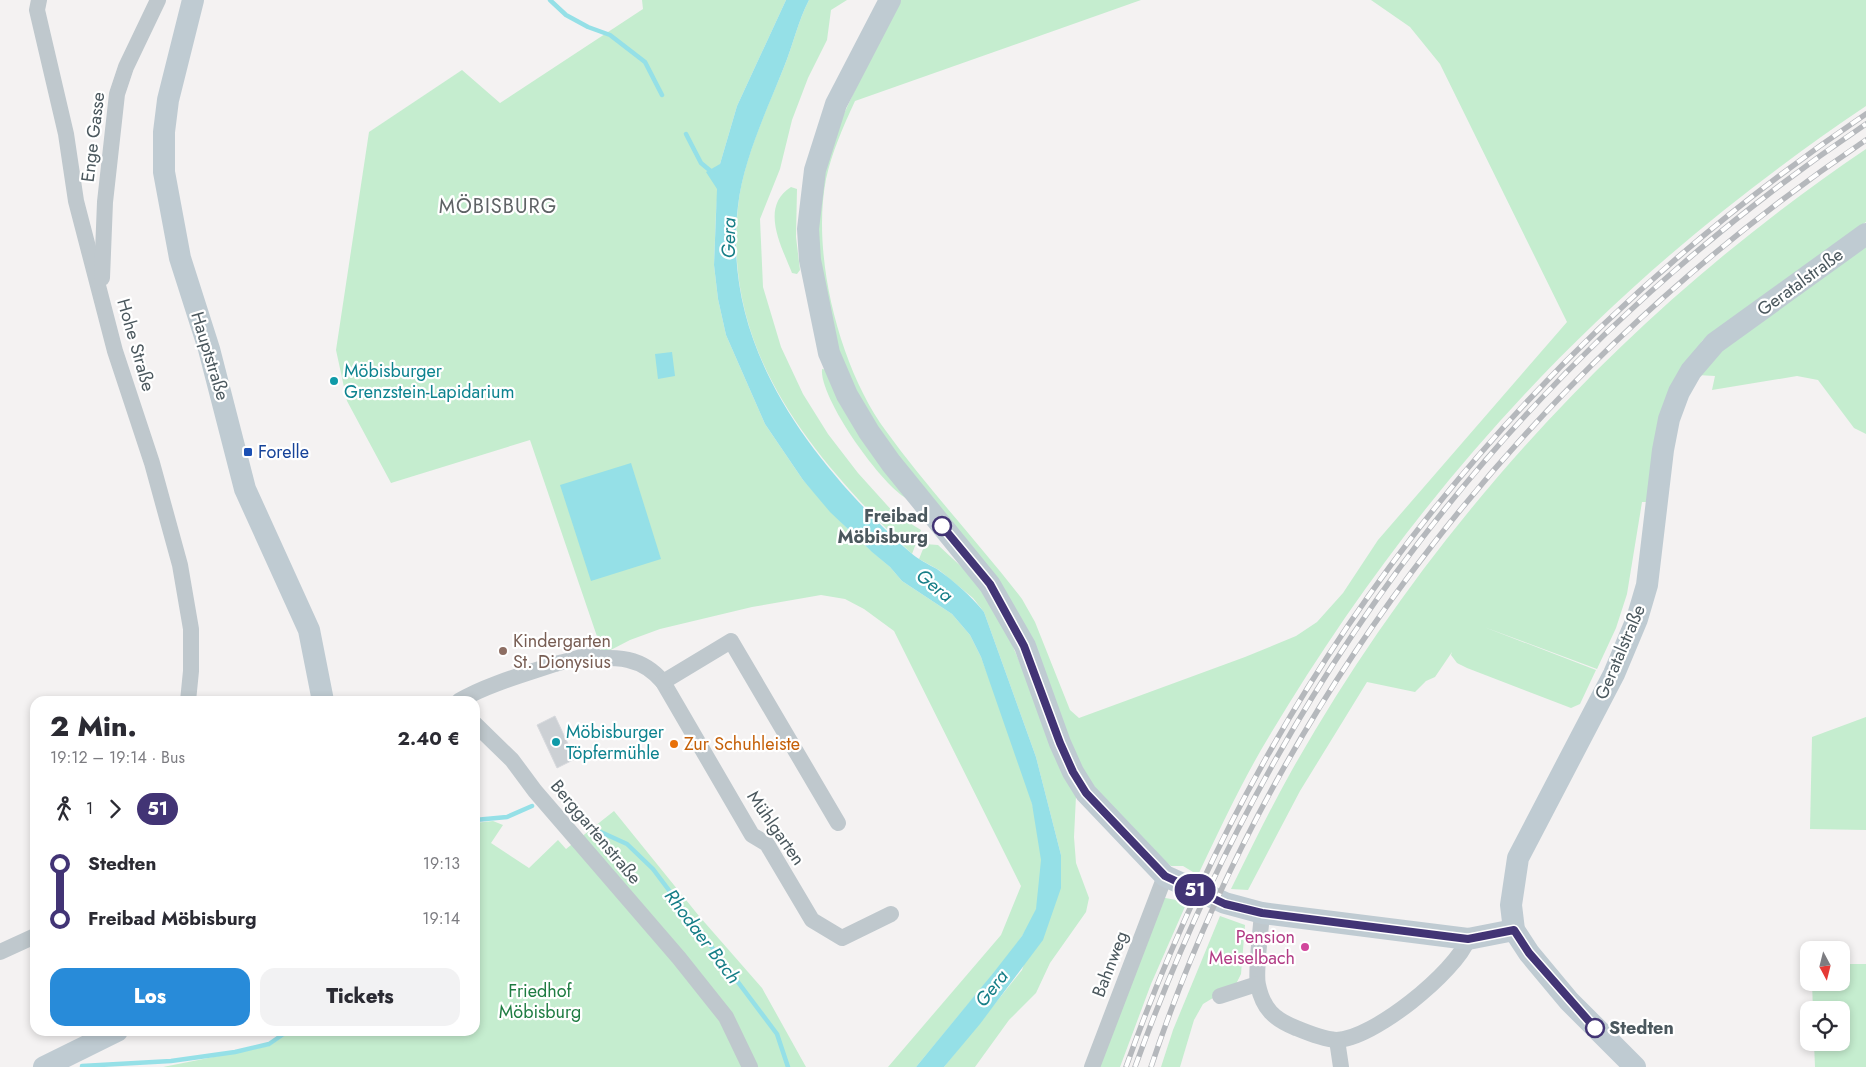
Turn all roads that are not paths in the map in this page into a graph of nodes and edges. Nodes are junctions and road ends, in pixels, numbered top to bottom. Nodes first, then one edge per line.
1 (39, 0) edge
2 (158, 0) edge
3 (193, 0) edge
4 (890, 0) edge
5 (1866, 234) edge
6 (99, 287) junction
7 (663, 682) junction
8 (188, 696) edge
9 (322, 696) edge
10 (468, 696) edge
11 (480, 729) edge
12 (838, 823) dead end
13 (1165, 876) junction
14 (1262, 913) junction
15 (891, 914) dead end
16 (1514, 930) junction
17 (30, 938) edge
18 (1468, 939) junction
19 (0, 952) edge
20 (1257, 984) junction
21 (1220, 996) dead end
22 (98, 1036) edge
23 (83, 1040) edge
24 (1337, 1040) junction
25 (44, 1067) edge
26 (750, 1067) edge
27 (1092, 1067) edge
28 (1341, 1067) edge
29 (1635, 1067) edge

1 - 6 street, Hohe Straße
2 - 6 street, Enge Gasse
3 - 9 street, Hauptstraße
4 - 13 street
5 - 16 street, Geratalstraße
6 - 8 street, Hohe Straße
7 - 10 street, Mühlgarten
7 - 12 street
7 - 15 street, Mühlgarten
11 - 26 street, Berggartenstraße
13 - 14 street
13 - 27 street, Bahnweg
14 - 18 street
14 - 20 street
16 - 18 street
16 - 29 street, Geratalstraße
17 - 19 street
18 - 24 street
20 - 21 street
20 - 24 street
22 - 23 street
23 - 25 street
24 - 28 street

